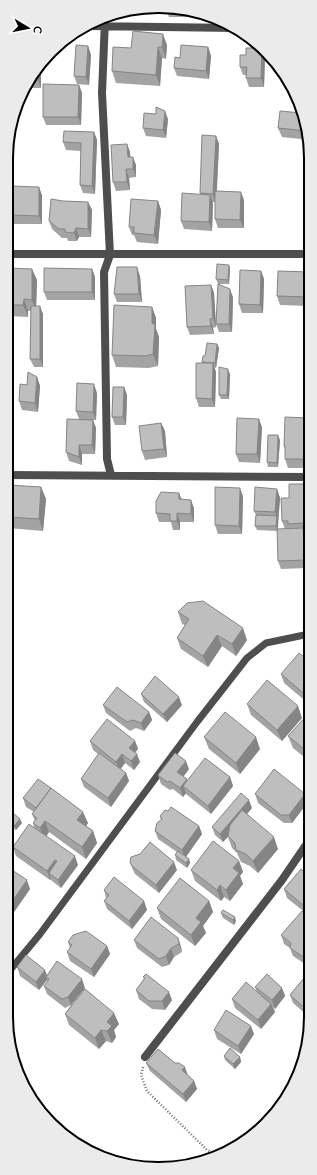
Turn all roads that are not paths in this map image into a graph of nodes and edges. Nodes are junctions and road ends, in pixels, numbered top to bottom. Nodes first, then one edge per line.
1 (109, 22) edge
2 (105, 23) edge
3 (222, 27) edge
4 (13, 254) edge
5 (304, 254) edge
6 (110, 255) junction
7 (13, 475) edge
8 (111, 475) junction
9 (304, 477) edge
10 (304, 635) edge
11 (304, 848) edge
12 (13, 967) edge
13 (145, 1057) road end

1 - 3 street
2 - 6 street
4 - 6 street
5 - 6 street
6 - 8 street
7 - 8 street
8 - 9 street
10 - 12 lane
11 - 13 street

